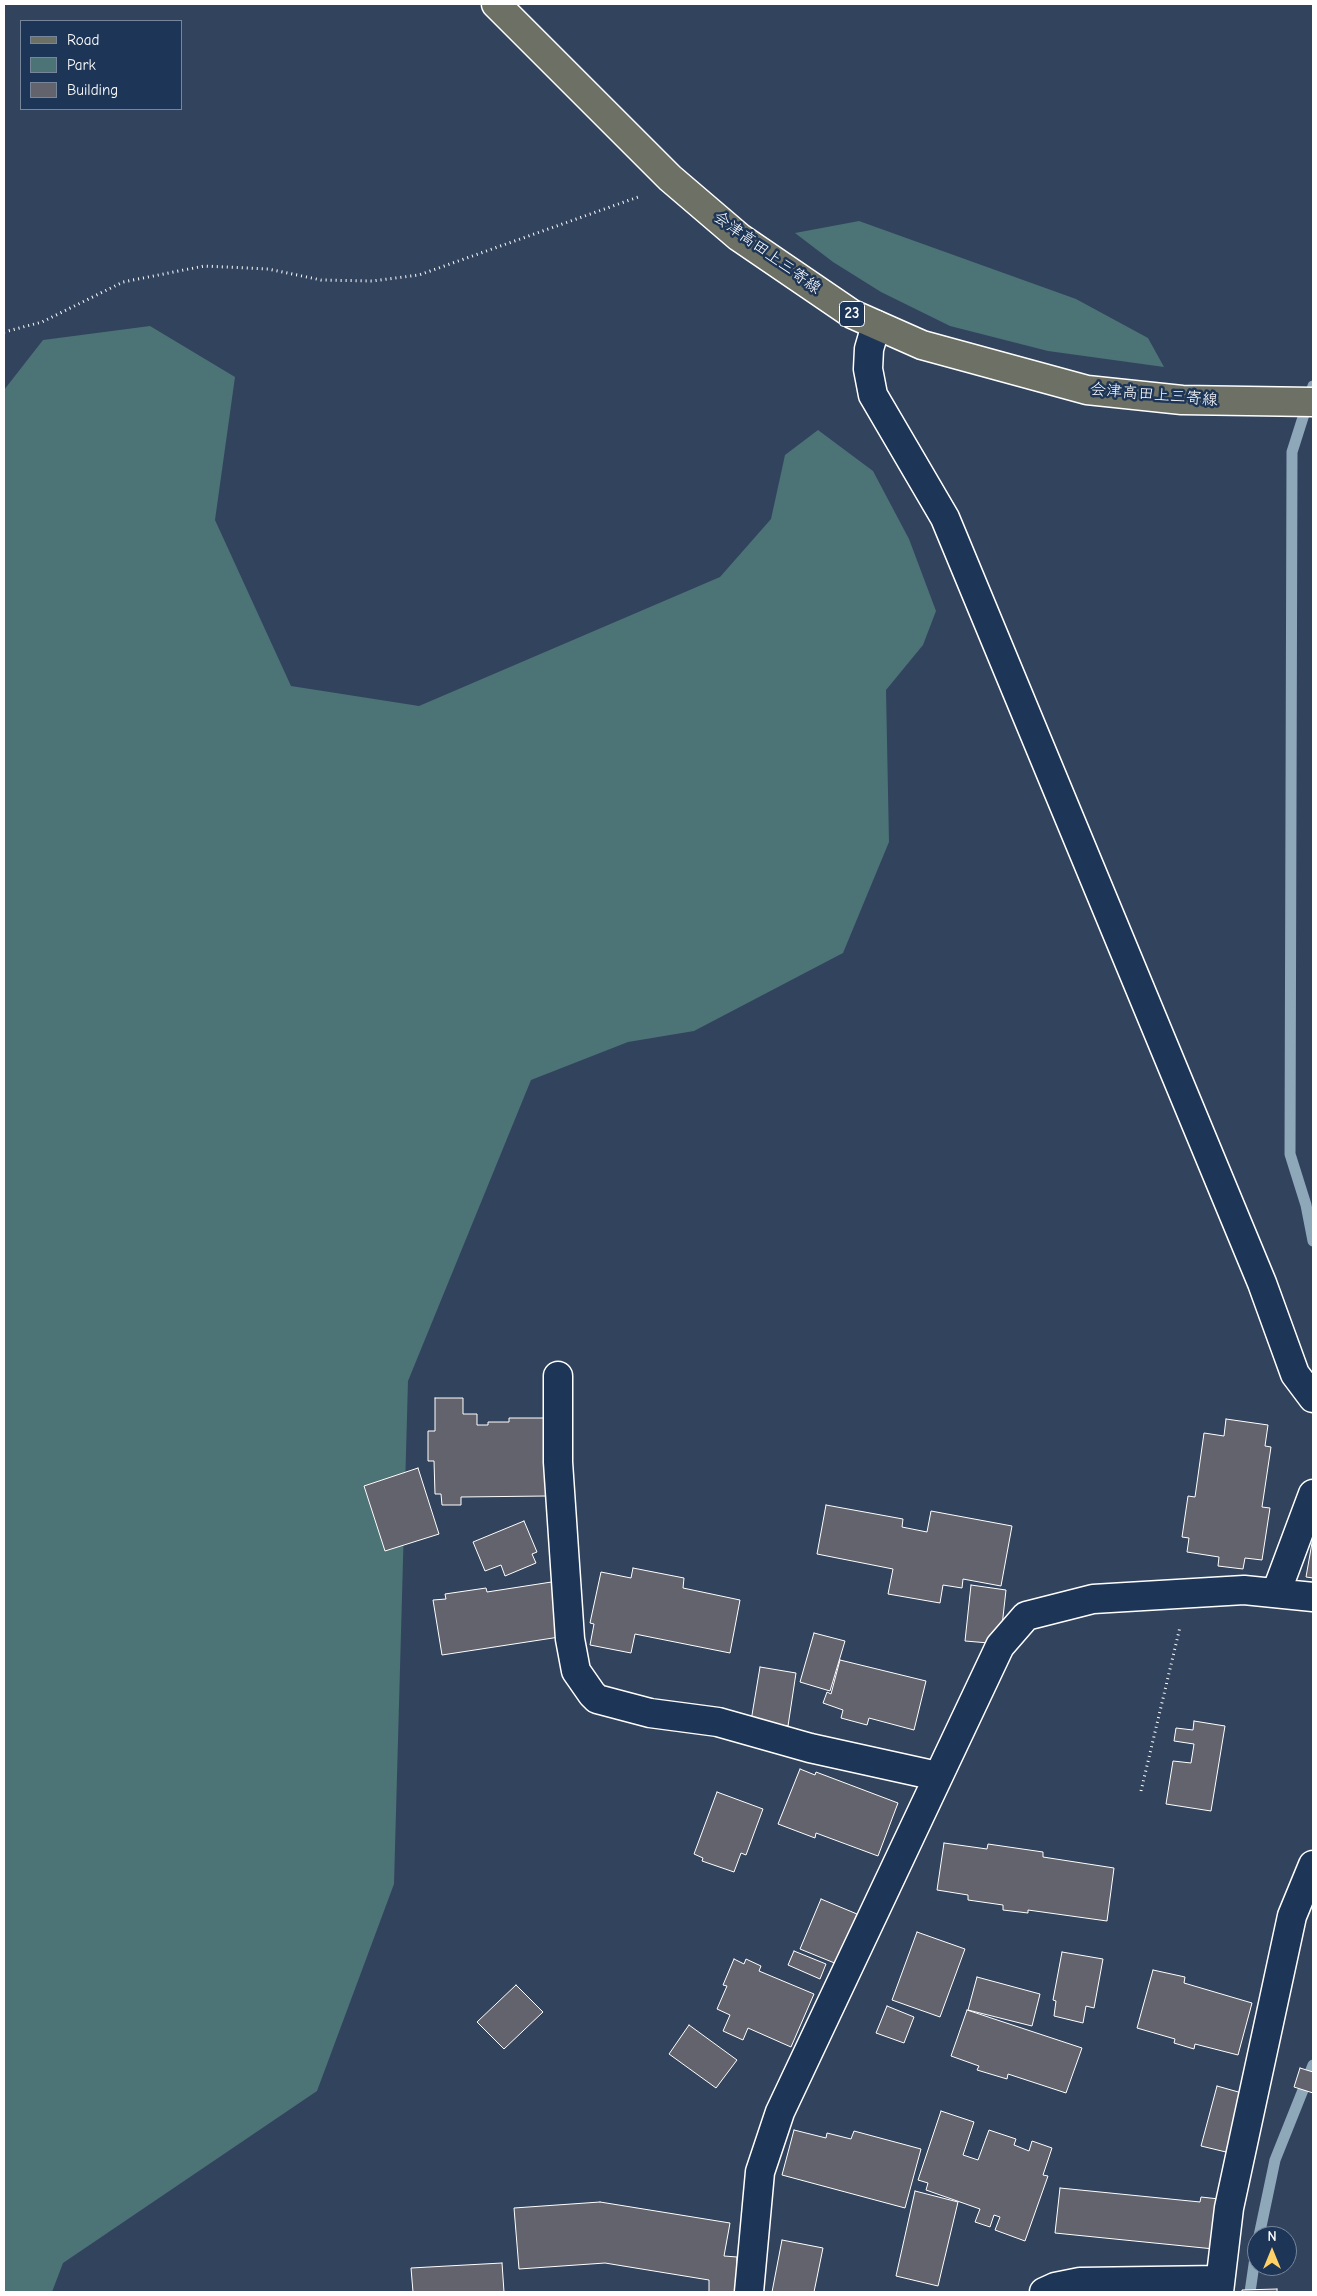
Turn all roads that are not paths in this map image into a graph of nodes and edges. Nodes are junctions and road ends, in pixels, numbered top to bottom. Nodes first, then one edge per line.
1 (496, 4) edge
2 (876, 324) junction
3 (1313, 402) edge
4 (558, 1376) dead end
5 (1313, 1398) edge
6 (1313, 1494) edge
7 (1276, 1592) junction
8 (1313, 1596) edge
9 (937, 1776) junction
10 (1313, 1865) edge
11 (1219, 2286) edge
12 (749, 2292) edge
13 (1044, 2292) edge

1 - 2 main road, 会津高田上三寄線 / 23
2 - 3 main road, 会津高田上三寄線 / 23
2 - 5 street
4 - 9 street
6 - 7 street
7 - 8 street
7 - 9 street
9 - 12 street
10 - 11 street
11 - 13 street

